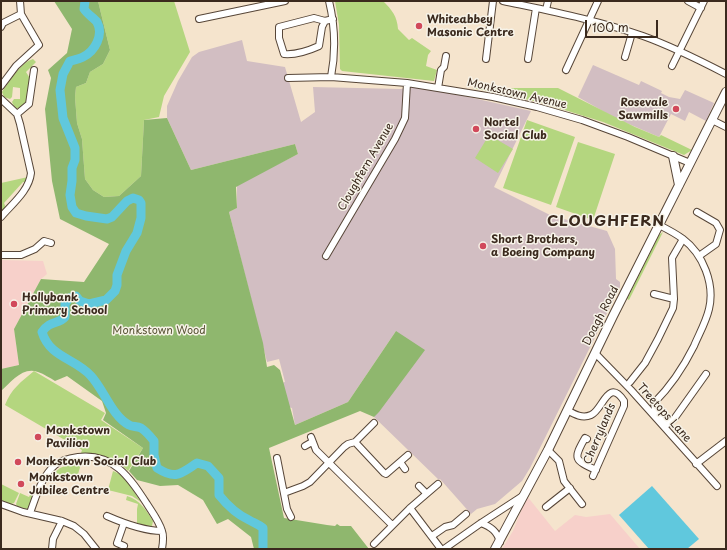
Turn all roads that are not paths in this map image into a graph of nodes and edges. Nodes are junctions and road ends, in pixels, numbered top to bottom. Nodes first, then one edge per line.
1 (20, 1) edge
2 (285, 1) edge
3 (329, 1) edge
4 (493, 1) edge
5 (503, 1) edge
6 (548, 1) edge
7 (598, 1) edge
8 (688, 1) edge
9 (704, 1) edge
10 (536, 8) junction
11 (701, 8) junction
12 (546, 10) junction
13 (21, 14) junction
14 (199, 19) dead end
15 (333, 19) junction
16 (588, 20) junction
17 (325, 21) junction
18 (1, 27) edge
19 (632, 33) junction
20 (679, 51) junction
21 (446, 56) dead end
22 (625, 57) dead end
23 (486, 60) dead end
24 (528, 60) dead end
25 (672, 66) dead end
26 (34, 70) dead end
27 (566, 70) dead end
28 (726, 74) edge
29 (331, 77) junction
30 (288, 78) dead end
31 (407, 83) junction
32 (1, 86) edge
33 (438, 88) junction
34 (726, 92) edge
35 (1, 99) edge
36 (17, 114) junction
37 (712, 120) junction
38 (726, 127) edge
39 (673, 156) junction
40 (690, 163) junction
41 (679, 186) junction
42 (697, 212) dead end
43 (1, 217) edge
44 (659, 225) junction
45 (683, 239) junction
46 (51, 243) dead end
47 (1, 256) edge
48 (326, 256) dead end
49 (699, 256) junction
50 (654, 294) dead end
51 (674, 299) junction
52 (595, 353) junction
53 (706, 374) dead end
54 (630, 382) dead end
55 (567, 410) junction
56 (374, 423) dead end
57 (587, 439) dead end
58 (726, 441) edge
59 (355, 442) junction
60 (305, 446) dead end
61 (548, 450) junction
62 (408, 455) dead end
63 (277, 458) dead end
64 (400, 462) junction
65 (329, 463) junction
66 (696, 464) junction
67 (405, 469) dead end
68 (438, 484) dead end
69 (419, 486) dead end
70 (717, 486) dead end
71 (570, 488) junction
72 (284, 493) junction
73 (426, 494) junction
74 (525, 495) junction
75 (1, 504) edge
76 (582, 504) dead end
77 (546, 507) dead end
78 (294, 508) dead end
79 (410, 508) junction
80 (30, 513) junction
81 (462, 515) dead end
82 (107, 516) dead end
83 (62, 521) junction
84 (124, 522) junction
85 (481, 522) junction
86 (392, 524) junction
87 (162, 531) junction
88 (432, 536) junction
89 (374, 544) dead end
90 (498, 545) edge
91 (124, 546) dead end
92 (52, 549) edge
93 (96, 549) edge
94 (162, 549) edge
95 (443, 549) edge

1 - 13 street
2 - 14 street
3 - 15 street
4 - 23 street
5 - 10 street
6 - 12 street
7 - 16 street
8 - 11 street
9 - 11 street
10 - 12 street
10 - 24 street
11 - 20 street
12 - 16 street
13 - 18 street
13 - 32 street
15 - 17 street
15 - 29 street
16 - 19 street
16 - 27 street
17 - 17 street
19 - 20 street
19 - 22 street
20 - 25 street
20 - 28 street
21 - 33 street
26 - 36 street
29 - 30 street, Monkstown Avenue
29 - 31 street, Monkstown Avenue
31 - 33 street, Monkstown Avenue
31 - 48 street, Cloughfern Avenue
33 - 39 street, Monkstown Avenue
34 - 37 main road, Doagh Road
35 - 36 street
36 - 43 street
37 - 38 street
37 - 40 main road, Doagh Road
39 - 40 street, Monkstown Avenue
39 - 41 main road
40 - 41 main road, Doagh Road
41 - 44 main road, Doagh Road
42 - 49 street
44 - 45 street
44 - 52 main road, Doagh Road
45 - 49 street
45 - 51 street
46 - 47 street
49 - 53 street
50 - 51 street
51 - 54 street
52 - 55 main road, Doagh Road
52 - 66 street, Treetops Lane
55 - 57 street, Cherrylands
55 - 61 main road, Doagh Road
56 - 59 street
58 - 66 street
59 - 64 street
59 - 65 street
60 - 65 street
61 - 71 street
61 - 74 main road, Doagh Road
62 - 64 street
63 - 72 street
64 - 67 street
65 - 72 street
65 - 86 street
66 - 70 street, Treetops Lane
68 - 73 street
69 - 73 street
71 - 76 street
71 - 77 street
72 - 78 street
73 - 79 street
74 - 85 street
74 - 90 main road, Doagh Road
75 - 80 street
79 - 86 street
79 - 88 street
80 - 83 street
80 - 87 street
81 - 88 street
82 - 84 street
83 - 92 street
83 - 93 street
84 - 87 street
84 - 91 street
85 - 90 street
85 - 95 street
86 - 89 street
87 - 94 street
88 - 95 street

